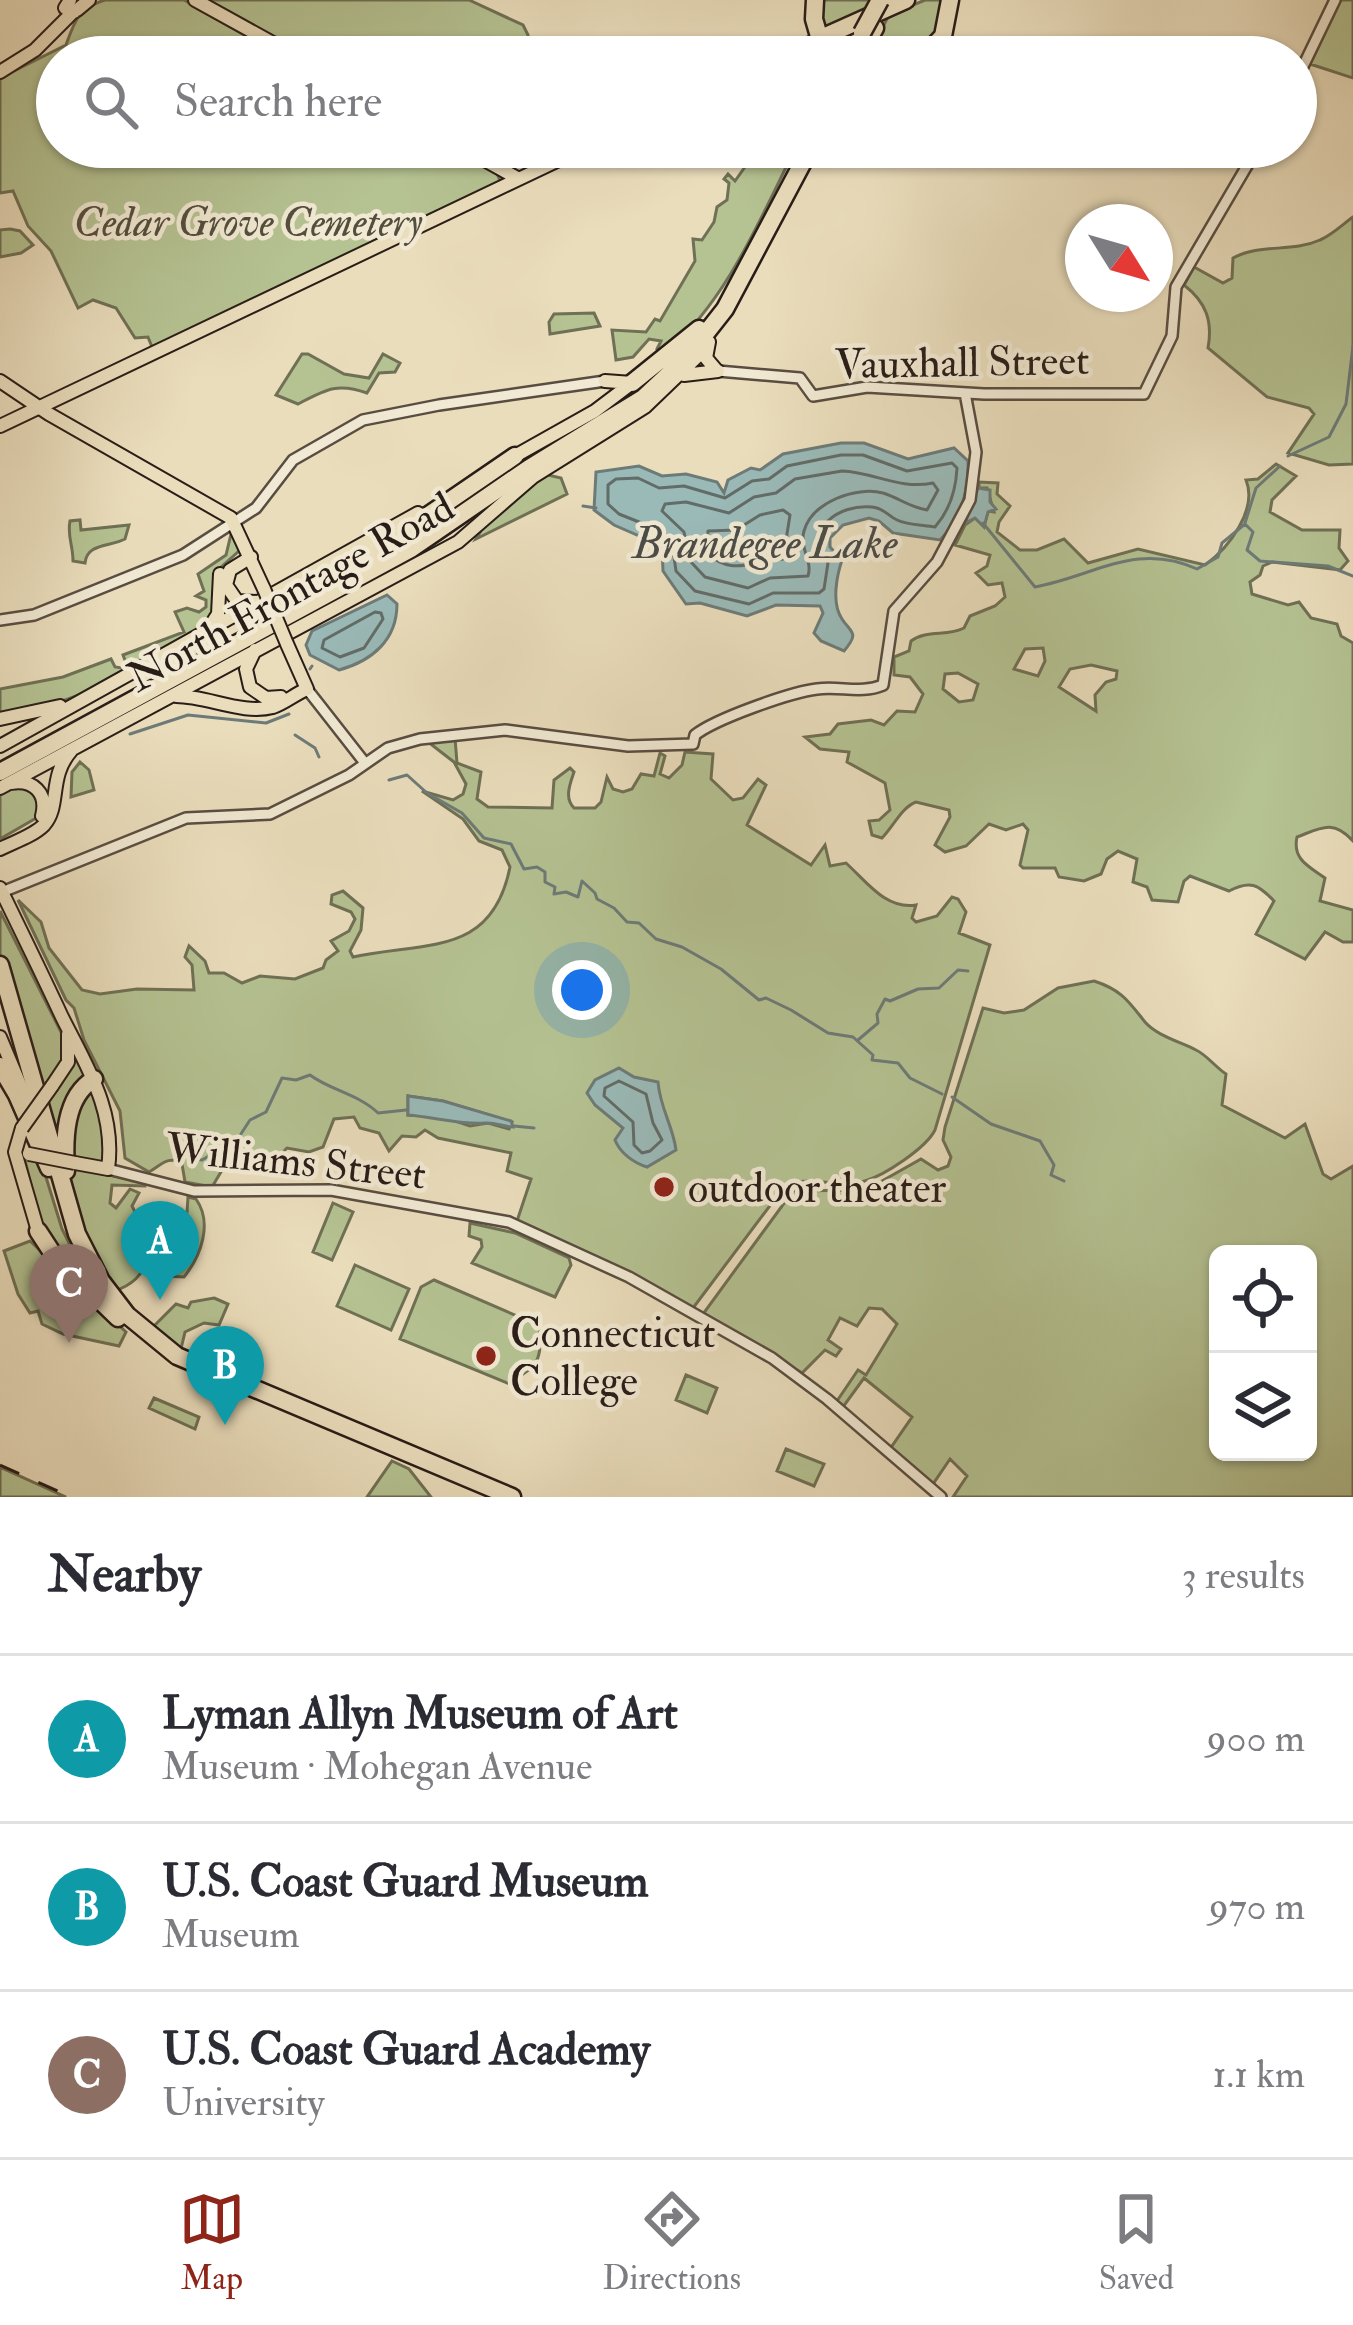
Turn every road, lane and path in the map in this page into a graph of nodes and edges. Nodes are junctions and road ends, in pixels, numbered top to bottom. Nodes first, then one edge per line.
1 (195, 0) edge
2 (815, 0) edge
3 (889, 0) edge
4 (906, 0) edge
5 (950, 0) edge
6 (1335, 0) edge
7 (74, 3) edge
8 (872, 19) edge
9 (48, 36) edge
10 (260, 36) edge
11 (820, 36) edge
12 (826, 36) edge
13 (943, 36) edge
14 (1317, 37) edge
15 (36, 49) edge
16 (0, 72) edge
17 (499, 168) edge
18 (542, 168) edge
19 (795, 168) edge
20 (797, 168) edge
21 (1246, 168) edge
22 (519, 179) junction
23 (734, 294) junction
24 (704, 335) junction
25 (718, 371) junction
26 (679, 377) junction
27 (0, 381) edge
28 (605, 381) junction
29 (632, 383) junction
30 (965, 393) junction
31 (612, 399) junction
32 (39, 408) junction
33 (0, 426) edge
34 (515, 456) junction
35 (235, 522) junction
36 (249, 554) junction
37 (332, 581) junction
38 (285, 589) junction
39 (0, 620) edge
40 (197, 638) junction
41 (255, 650) junction
42 (106, 687) junction
43 (307, 688) junction
44 (169, 696) junction
45 (288, 697) junction
46 (0, 719) edge
47 (0, 746) edge
48 (77, 746) junction
49 (0, 760) edge
50 (365, 763) junction
51 (1, 782) edge
52 (0, 845) edge
53 (1, 890) edge
54 (0, 965) edge
55 (0, 995) edge
56 (67, 1027) junction
57 (0, 1036) edge
58 (24, 1054) junction
59 (0, 1066) edge
60 (94, 1079) junction
61 (0, 1149) edge
62 (22, 1153) junction
63 (48, 1166) junction
64 (108, 1169) junction
65 (69, 1208) junction
66 (38, 1231) joint
67 (127, 1324) junction
68 (496, 1497) edge
69 (512, 1497) edge
70 (941, 1497) edge

1 - 10 main road
2 - 11 highway
3 - 8 highway, bridge
4 - 8 highway
5 - 13 highway
6 - 14 street
7 - 9 main road
8 - 12 highway
15 - 16 main road
17 - 22 main road
18 - 22 main road
19 - 24 highway
20 - 23 highway
21 - 30 street, Vauxhall Street
22 - 32 main road
23 - 24 highway
23 - 51 highway
24 - 25 main road
24 - 26 main road, North Frontage Road
24 - 29 highway
24 - 37 highway
25 - 26 main road
25 - 30 street, Vauxhall Street
26 - 41 main road, North Frontage Road
27 - 32 main road
28 - 29 main road
28 - 31 main road
28 - 35 street
29 - 31 main road
30 - 50 street
31 - 34 main road
32 - 33 main road
32 - 35 main road
34 - 37 highway
34 - 38 main road
35 - 36 main road
35 - 39 street
36 - 38 main road
36 - 40 main road
36 - 43 main road, bridge
37 - 49 highway
38 - 40 main road
40 - 42 main road
41 - 44 main road, North Frontage Road
41 - 45 main road
42 - 46 main road
42 - 47 main road
43 - 45 main road
43 - 50 street
44 - 45 main road
44 - 48 main road, North Frontage Road
48 - 51 main road, North Frontage Road
48 - 52 main road
50 - 53 street
51 - 52 main road
53 - 56 main road
54 - 58 highway
55 - 58 main road
56 - 60 main road
56 - 62 main road, bridge
57 - 63 main road
58 - 65 highway
59 - 63 highway
60 - 64 main road
60 - 65 highway
61 - 62 main road, Williams Street
62 - 64 main road, Williams Street, bridge
62 - 66 main road
63 - 67 highway
64 - 70 street, Williams Street
65 - 69 highway
66 - 67 highway
67 - 68 highway

